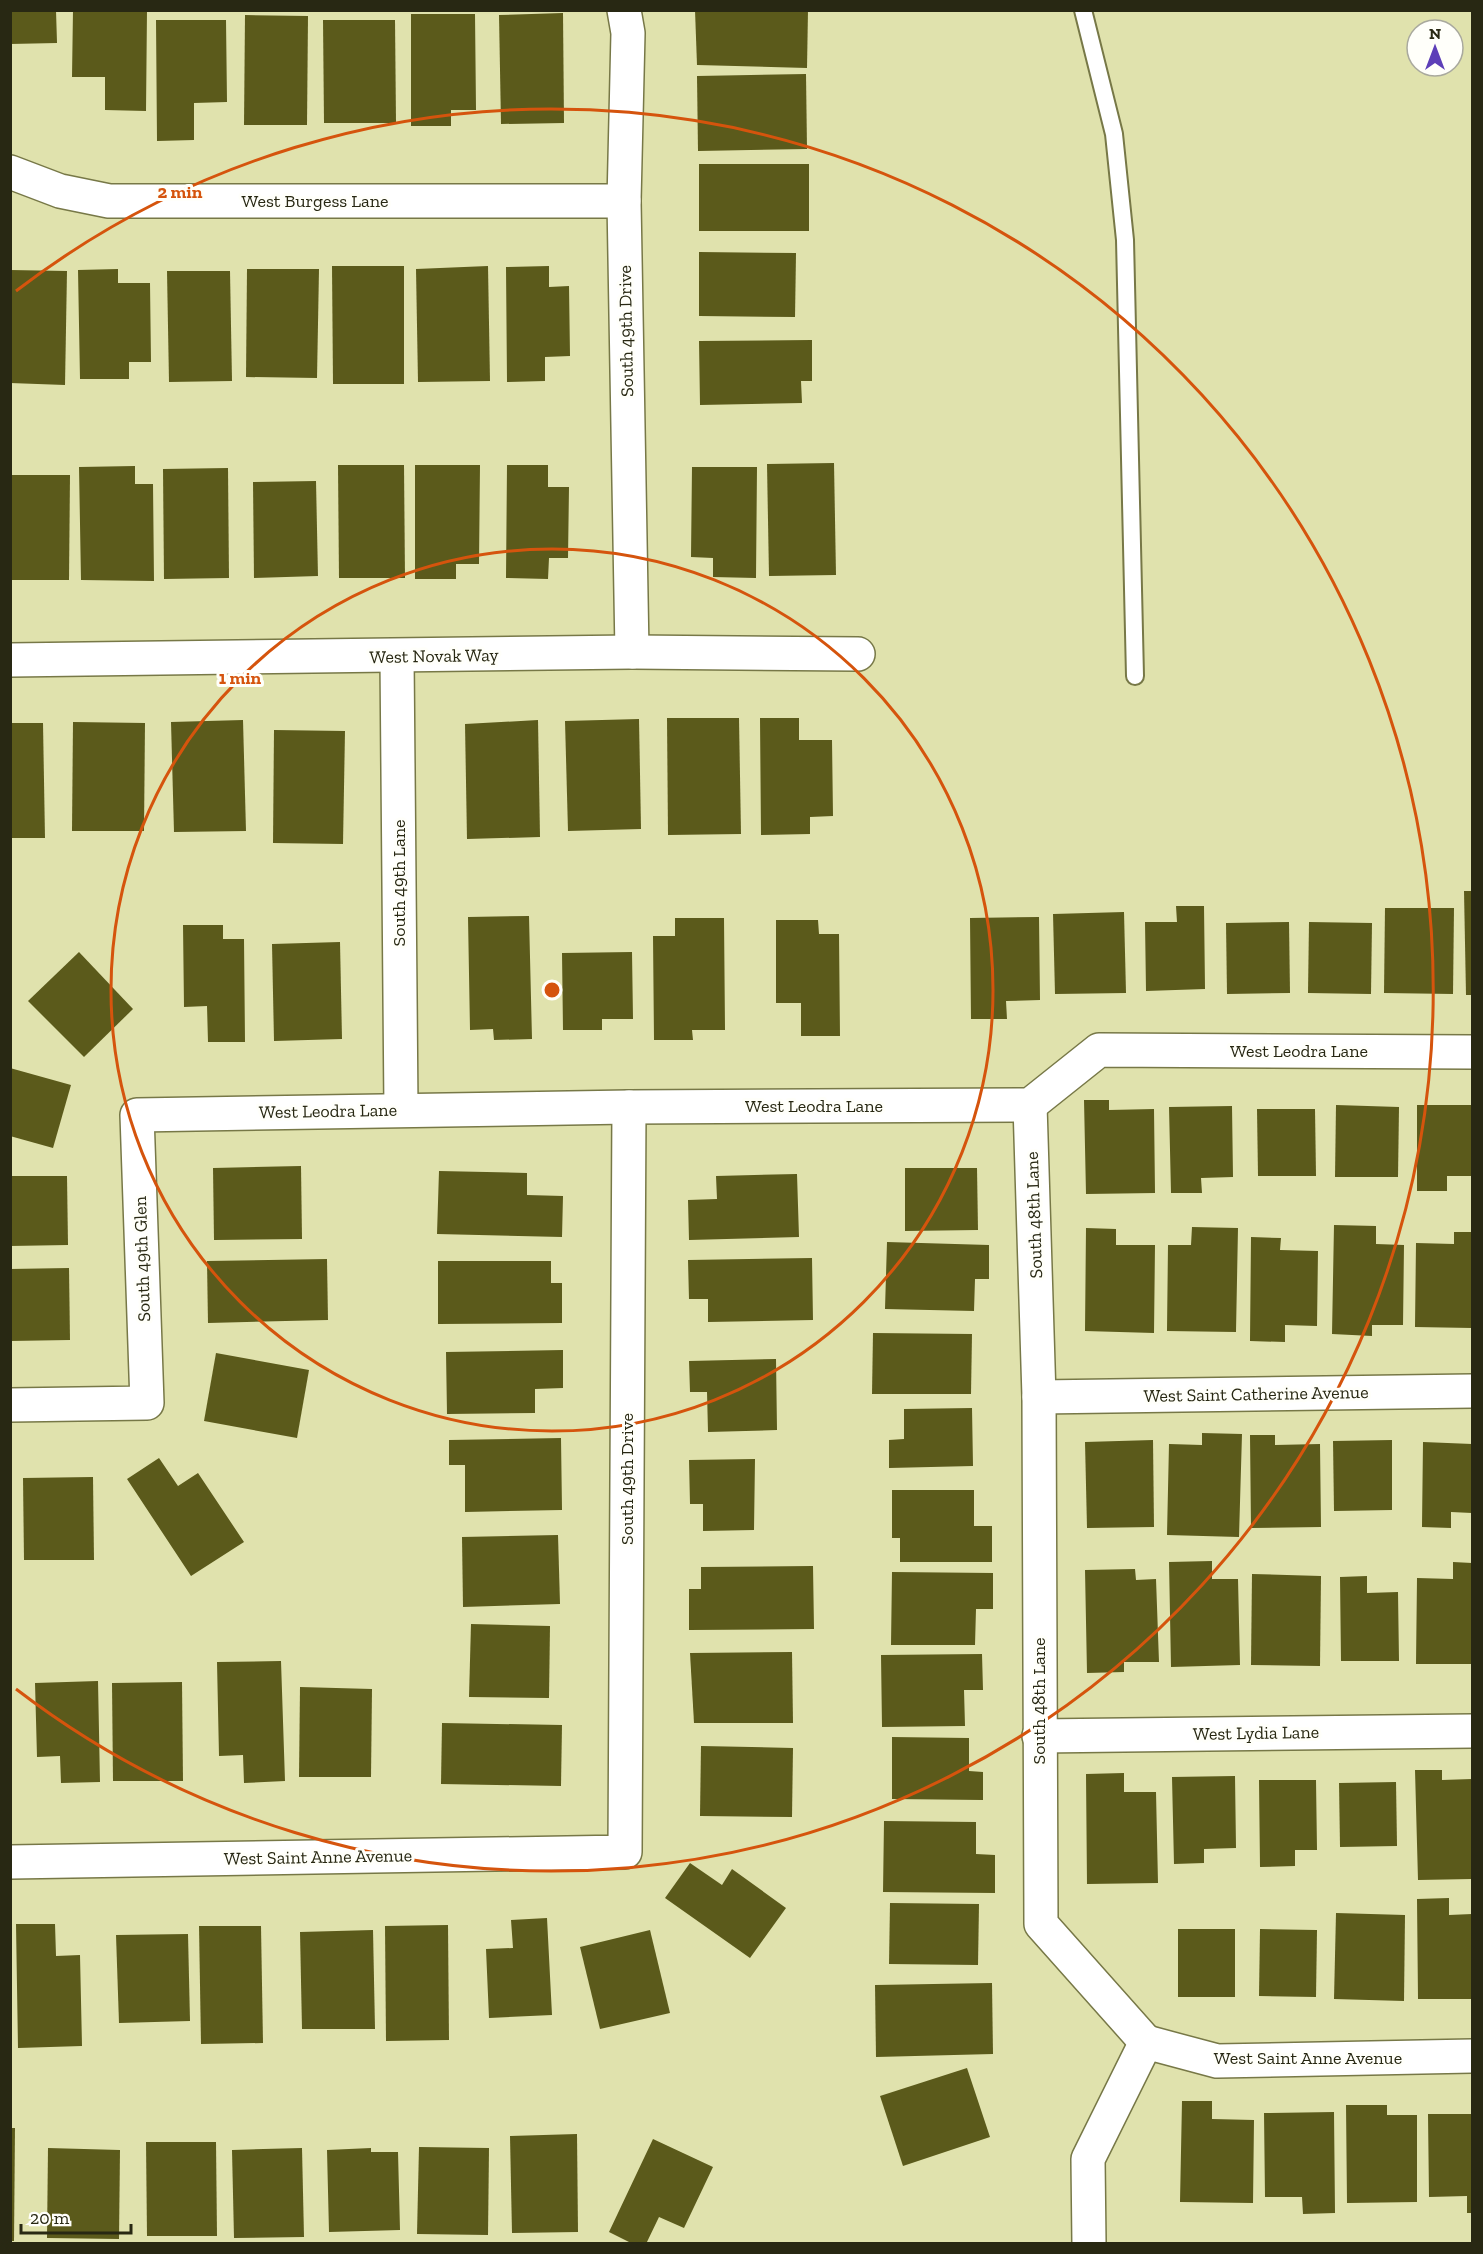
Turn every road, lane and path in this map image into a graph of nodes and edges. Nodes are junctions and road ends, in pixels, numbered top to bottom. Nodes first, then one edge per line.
1 (624, 10) edge
2 (1083, 10) edge
3 (10, 172) edge
4 (624, 201) junction
5 (632, 652) junction
6 (858, 654) dead end
7 (397, 657) junction
8 (10, 660) edge
9 (1136, 676) dead end
10 (1473, 1052) edge
11 (1030, 1105) junction
12 (629, 1107) junction
13 (401, 1109) junction
14 (137, 1114) joint
15 (1473, 1391) edge
16 (1039, 1397) junction
17 (10, 1405) edge
18 (1473, 1731) edge
19 (1039, 1736) junction
20 (625, 1852) joint
21 (10, 1862) edge
22 (1146, 2042) junction
23 (1473, 2056) edge
24 (1089, 2244) edge

1 - 4 street, South 49th Drive
2 - 9 lane
3 - 4 street, West Burgess Lane
4 - 5 street, South 49th Drive
5 - 6 street, West Novak Way
5 - 7 street, West Novak Way
7 - 8 street, West Novak Way
7 - 13 street, South 49th Lane
10 - 11 street, West Leodra Lane
11 - 12 street, West Leodra Lane
11 - 16 street, South 48th Lane
12 - 13 street, West Leodra Lane
12 - 20 street, South 49th Drive
13 - 14 street, West Leodra Lane
14 - 17 street, South 49th Glen
15 - 16 street, West Saint Catherine Avenue
16 - 19 street, South 48th Lane
18 - 19 street, West Lydia Lane
19 - 22 street, South 48th Lane
20 - 21 street, West Saint Anne Avenue
22 - 23 street, West Saint Anne Avenue
22 - 24 street

